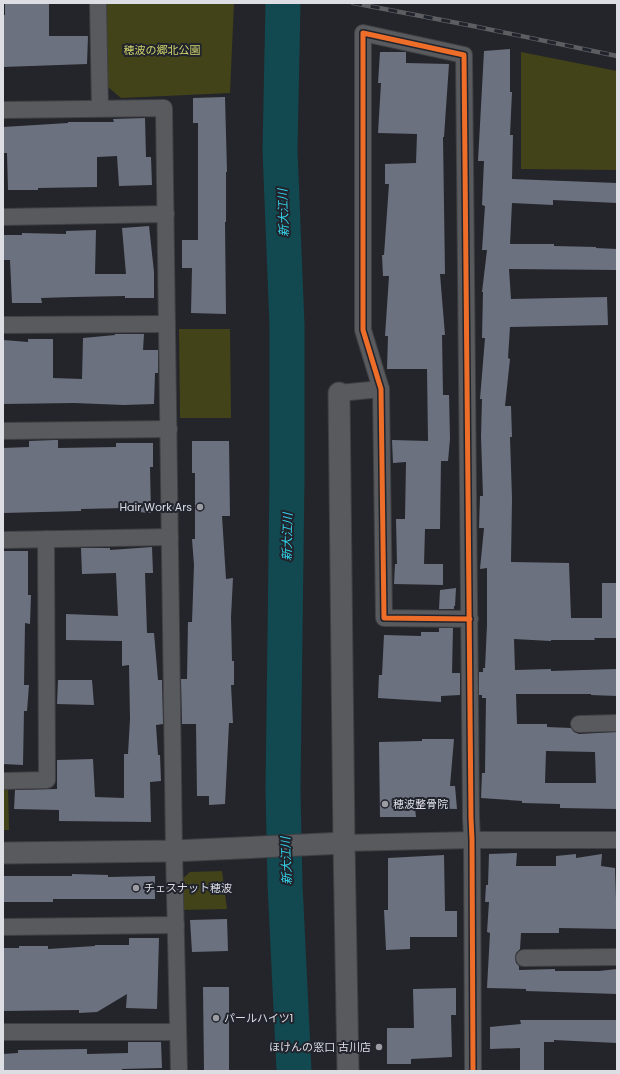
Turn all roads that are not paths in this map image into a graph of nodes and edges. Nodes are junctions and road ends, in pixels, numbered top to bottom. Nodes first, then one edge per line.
1 (98, 3) edge
2 (100, 108) junction
3 (3, 110) edge
4 (166, 214) junction
5 (3, 217) edge
6 (167, 324) junction
7 (3, 326) edge
8 (381, 389) junction
9 (339, 393) joint
10 (169, 429) junction
11 (3, 431) edge
12 (170, 537) junction
13 (46, 539) junction
14 (3, 540) edge
15 (470, 618) junction
16 (617, 723) edge
17 (579, 724) dead end
18 (3, 781) edge
19 (472, 840) junction
20 (617, 840) edge
21 (344, 843) junction
22 (174, 851) junction
23 (3, 853) edge
24 (176, 925) junction
25 (3, 927) edge
26 (617, 957) edge
27 (524, 958) dead end
28 (3, 1032) edge
29 (178, 1032) junction
30 (179, 1071) edge
31 (348, 1071) edge
32 (473, 1071) edge

1 - 2 street
2 - 3 street
2 - 4 street
4 - 5 street
4 - 6 street
6 - 7 street
6 - 10 street
8 - 9 street
8 - 15 street
8 - 15 street
9 - 21 street
10 - 11 street
10 - 12 street
12 - 13 street
12 - 22 street
13 - 14 street
13 - 18 street
15 - 19 street
16 - 17 street
19 - 20 street
19 - 21 street
19 - 32 street
21 - 22 street
21 - 31 street
22 - 23 street
22 - 24 street
24 - 25 street
24 - 29 street
26 - 27 street
28 - 29 street
29 - 30 street

